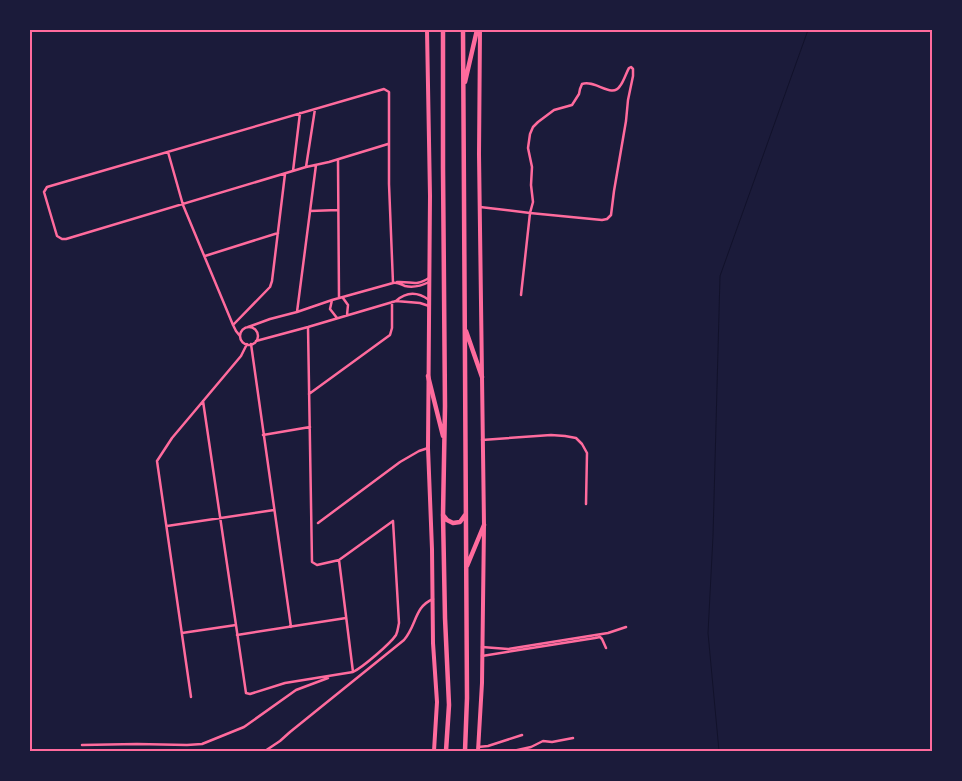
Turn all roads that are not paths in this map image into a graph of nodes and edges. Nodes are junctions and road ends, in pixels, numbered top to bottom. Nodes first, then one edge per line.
1 (427, 30) edge
2 (443, 30) edge
3 (463, 30) edge
4 (479, 30) edge
5 (463, 88) junction
6 (314, 109) junction
7 (300, 113) junction
8 (388, 144) junction
9 (168, 152) junction
10 (338, 160) junction
11 (316, 165) junction
12 (306, 167) junction
13 (293, 171) junction
14 (285, 174) junction
15 (183, 205) junction
16 (480, 207) junction
17 (338, 210) junction
18 (310, 211) junction
19 (530, 212) junction
20 (278, 233) junction
21 (206, 256) junction
22 (429, 280) junction
23 (395, 283) junction
24 (406, 286) junction
25 (412, 287) junction
26 (412, 293) junction
27 (406, 294) junction
28 (520, 295) dead end
29 (341, 298) junction
30 (332, 300) junction
31 (396, 300) junction
32 (429, 300) junction
33 (392, 302) junction
34 (429, 306) junction
35 (297, 312) junction
36 (347, 315) junction
37 (337, 318) junction
38 (233, 325) junction
39 (248, 327) junction
40 (308, 327) junction
41 (465, 327) junction
42 (244, 329) junction
43 (240, 336) junction
44 (256, 341) junction
45 (246, 344) junction
46 (251, 344) junction
47 (428, 376) junction
48 (482, 377) junction
49 (309, 394) junction
50 (203, 401) junction
51 (310, 428) junction
52 (263, 435) junction
53 (482, 440) junction
54 (444, 443) junction
55 (428, 448) junction
56 (586, 504) dead end
57 (274, 510) junction
58 (443, 515) junction
59 (466, 515) junction
60 (220, 518) junction
61 (318, 523) dead end
62 (484, 525) junction
63 (167, 526) junction
64 (339, 560) junction
65 (465, 570) junction
66 (433, 599) junction
67 (346, 618) junction
68 (236, 624) junction
69 (290, 627) junction
70 (626, 627) dead end
71 (182, 633) junction
72 (237, 636) junction
73 (482, 646) junction
74 (606, 648) dead end
75 (482, 656) junction
76 (353, 672) junction
77 (334, 676) junction
78 (191, 696) dead end
79 (522, 734) dead end
80 (573, 738) dead end
81 (82, 745) dead end
82 (478, 749) edge
83 (265, 751) edge
84 (434, 751) edge
85 (446, 751) edge
86 (464, 751) edge
87 (513, 751) edge

1 - 22 main road
2 - 54 highway
3 - 5 highway
4 - 5 highway
4 - 16 main road
5 - 41 highway
6 - 7 street
6 - 8 street
6 - 12 street
7 - 9 street
7 - 13 street
8 - 10 street
8 - 23 street
9 - 15 street
9 - 15 street
10 - 11 street
10 - 17 street
11 - 12 street
11 - 18 street
12 - 13 street
13 - 14 street
14 - 15 street
14 - 20 street
15 - 21 street
16 - 19 street
16 - 48 main road
17 - 18 street
17 - 29 street
18 - 35 street
19 - 19 street
19 - 28 street
20 - 21 street
20 - 38 street
21 - 38 street
22 - 23 street
22 - 25 street
22 - 32 main road
23 - 24 street
23 - 29 street
24 - 25 street
24 - 27 street
25 - 26 street
26 - 27 street
26 - 32 street
27 - 31 street
29 - 30 street
29 - 36 street
30 - 35 street
30 - 37 street
31 - 33 street
31 - 34 street
32 - 34 main road
33 - 36 street
33 - 49 street
34 - 47 main road
35 - 39 street
36 - 37 street
37 - 40 street
38 - 42 street
38 - 43 street
39 - 42 street
39 - 44 street
40 - 44 street
40 - 49 street
41 - 48 highway
41 - 59 highway
42 - 43 street
43 - 45 street
44 - 46 street
45 - 46 street
45 - 50 street
46 - 52 street
47 - 54 highway
47 - 55 main road
48 - 53 main road
49 - 51 street
50 - 60 street
50 - 63 street
51 - 52 street
51 - 64 street
52 - 57 street
53 - 56 street
53 - 62 main road
54 - 58 highway
55 - 61 street
55 - 66 main road
57 - 60 street
57 - 69 street
58 - 59 highway
58 - 85 highway
59 - 65 highway
60 - 63 street
60 - 68 street
62 - 65 highway
62 - 73 main road
63 - 71 street
64 - 67 street
64 - 76 street
65 - 86 highway
66 - 83 street
66 - 84 main road
67 - 69 street
67 - 76 street
68 - 71 street
68 - 72 street
69 - 72 street
70 - 73 street
71 - 78 street
72 - 77 street
73 - 75 main road
74 - 75 street
75 - 82 main road
76 - 77 street
77 - 81 street
79 - 82 street
80 - 87 street

